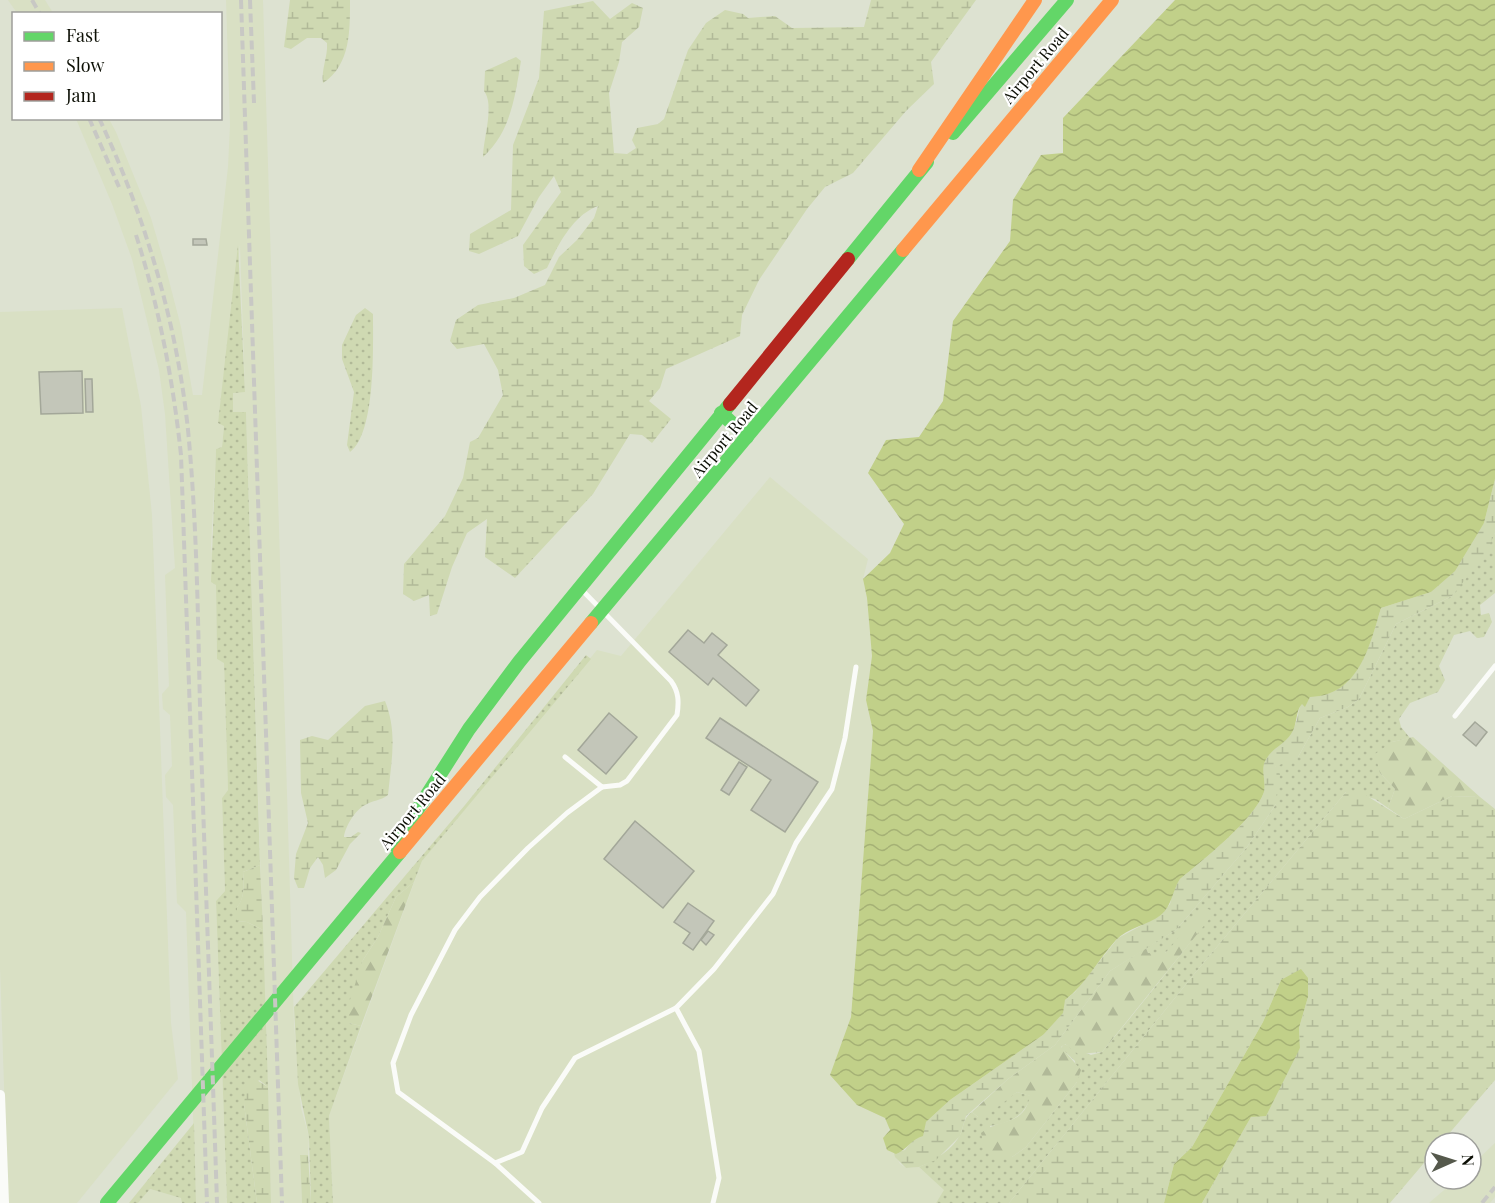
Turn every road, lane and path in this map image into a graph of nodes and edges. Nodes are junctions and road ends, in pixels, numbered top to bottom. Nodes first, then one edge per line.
1 (1035, 0) edge
2 (1067, 0) edge
3 (1112, 0) edge
4 (919, 170) junction
5 (721, 413) junction
6 (747, 436) junction
7 (579, 588) junction
8 (602, 610) junction
9 (1495, 666) edge
10 (856, 668) dead end
11 (1455, 716) dead end
12 (566, 757) dead end
13 (602, 787) junction
14 (361, 898) junction
15 (676, 1008) junction
16 (0, 1095) edge
17 (495, 1163) junction
18 (4, 1203) edge
19 (107, 1203) edge
20 (539, 1203) edge
21 (713, 1203) edge

1 - 4 main road
2 - 4 main road, Airport Road
3 - 6 main road, Airport Road
4 - 5 main road, Airport Road
5 - 6 main road
5 - 7 main road, Airport Road
6 - 8 main road, Airport Road
7 - 8 lane
7 - 14 main road, Airport Road
8 - 13 lane
8 - 14 main road, Airport Road
9 - 11 lane
10 - 15 lane
12 - 13 lane
13 - 17 lane
14 - 19 main road, Airport Road
15 - 17 lane
15 - 21 lane
16 - 18 street
17 - 20 lane

